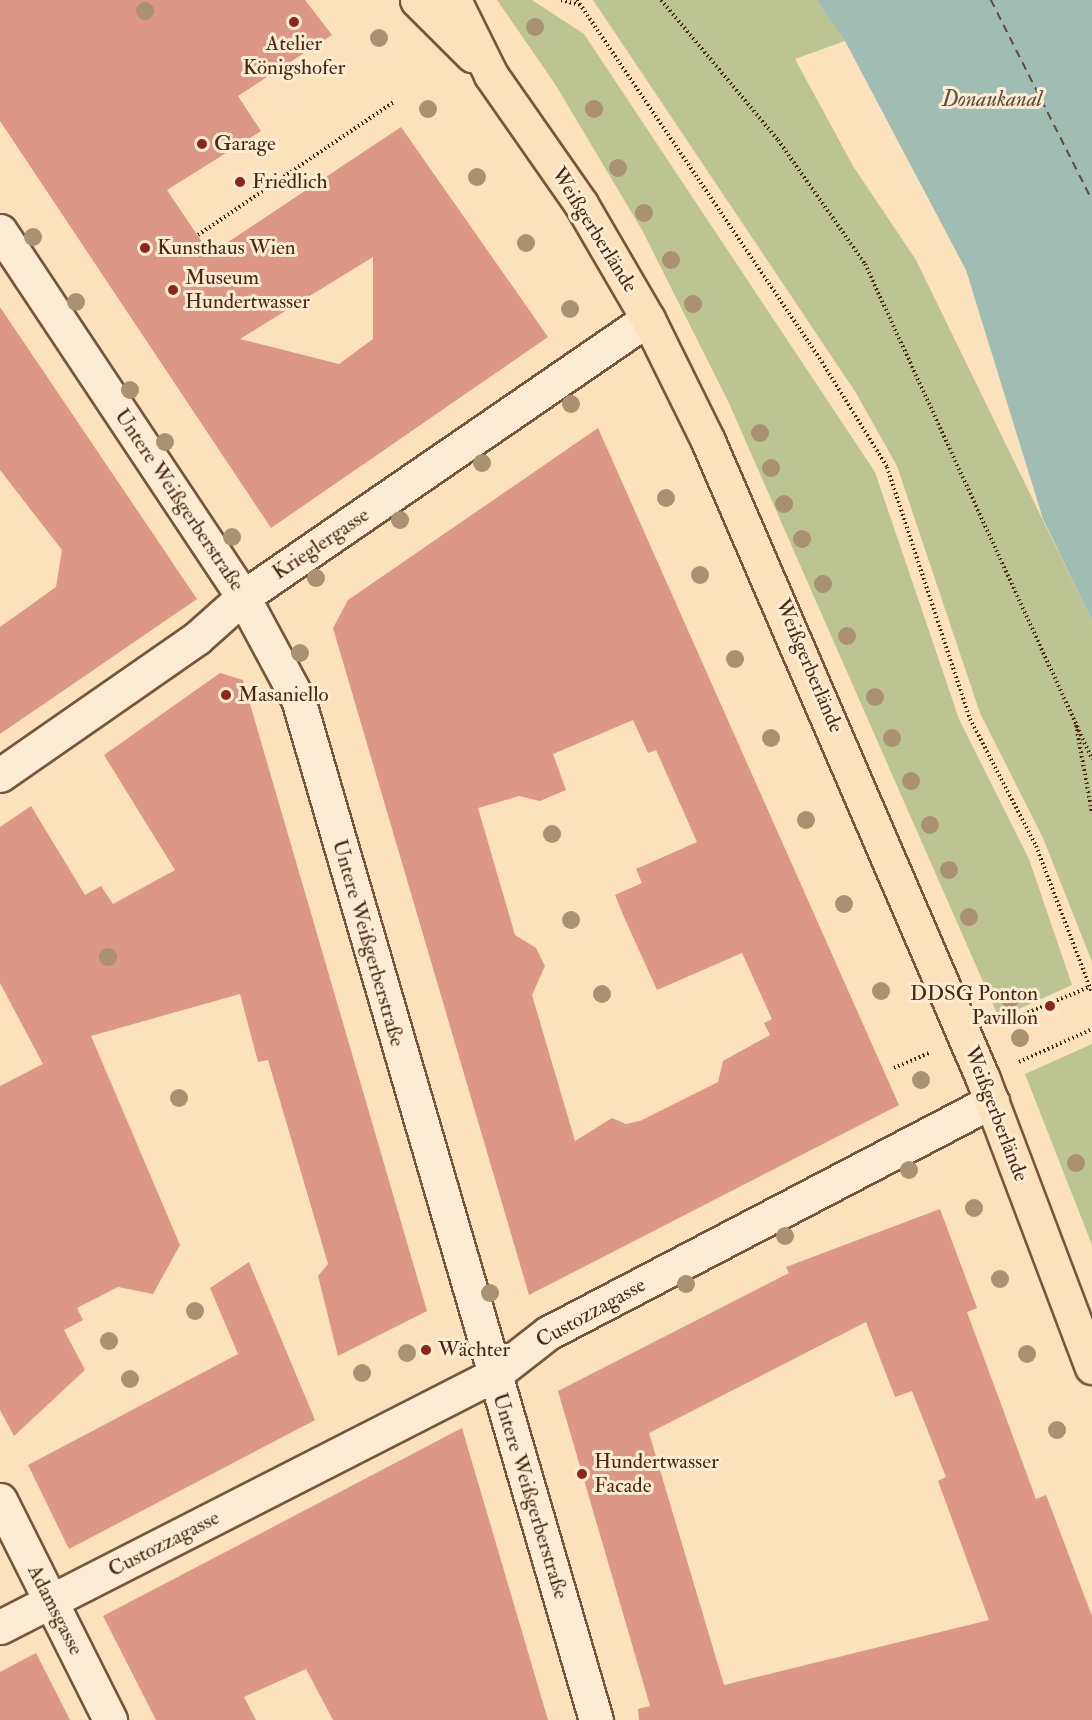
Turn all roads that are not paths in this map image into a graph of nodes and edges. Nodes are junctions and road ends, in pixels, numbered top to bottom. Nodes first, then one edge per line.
1 (417, 0) edge
2 (454, 0) edge
3 (491, 75) junction
4 (0, 231) edge
5 (648, 319) junction
6 (243, 597) junction
7 (0, 775) edge
8 (987, 1090) junction
9 (1092, 1367) edge
10 (494, 1375) junction
11 (0, 1500) edge
12 (51, 1601) junction
13 (0, 1627) edge
14 (110, 1720) edge
15 (597, 1720) edge

1 - 3 main road
2 - 3 main road, Weißgerberlände
3 - 5 main road, Weißgerberlände
4 - 6 street, Untere Weißgerberstraße
5 - 6 street, Krieglergasse
5 - 8 main road, Weißgerberlände
6 - 7 street, Krieglergasse
6 - 10 street, Untere Weißgerberstraße
8 - 9 main road, Weißgerberlände
8 - 10 street, Custozzagasse
10 - 12 street, Custozzagasse
10 - 15 street, Untere Weißgerberstraße
11 - 12 street, Adamsgasse
12 - 13 street, Custozzagasse
12 - 14 street, Adamsgasse

